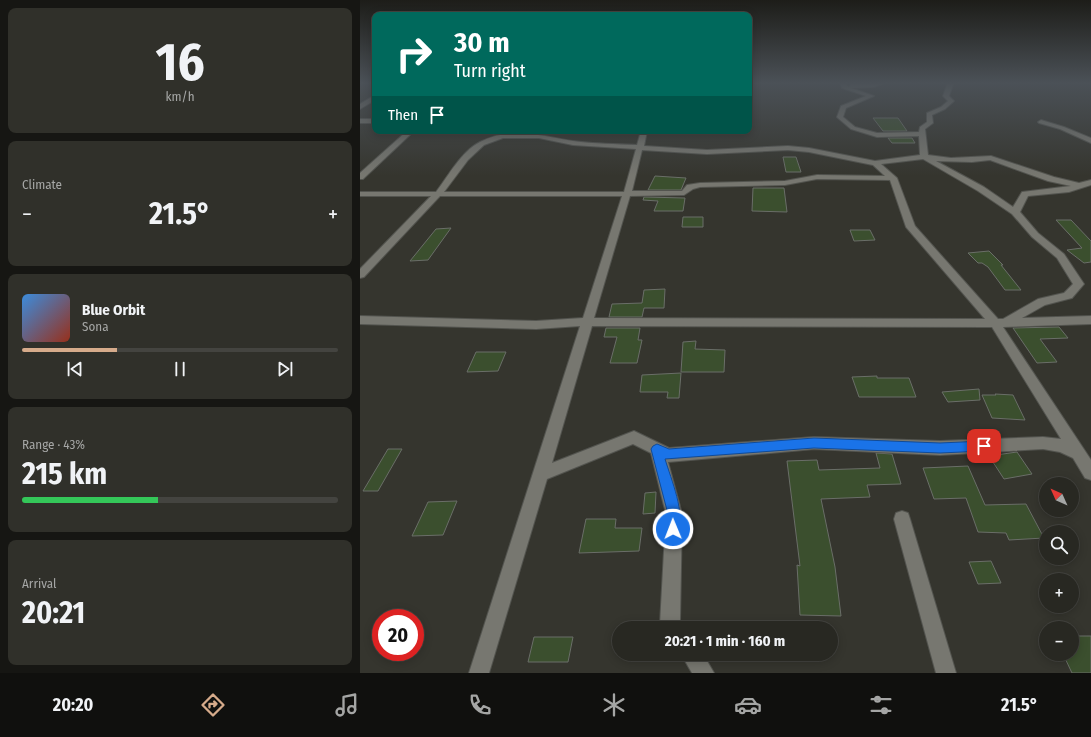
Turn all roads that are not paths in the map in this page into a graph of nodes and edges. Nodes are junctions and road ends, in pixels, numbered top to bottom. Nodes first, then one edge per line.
1 (841, 113) edge
2 (930, 113) edge
3 (360, 121) edge
4 (372, 121) edge
5 (1041, 122) dead end
6 (408, 134) edge
7 (643, 134) edge
8 (922, 134) junction
9 (1091, 141) edge
10 (639, 147) junction
11 (924, 157) junction
12 (875, 163) junction
13 (360, 177) edge
14 (893, 178) junction
15 (1091, 182) edge
16 (1080, 186) junction
17 (438, 193) junction
18 (360, 194) edge
19 (627, 194) junction
20 (1015, 212) junction
21 (360, 275) edge
22 (360, 320) edge
23 (1091, 320) edge
24 (588, 322) junction
25 (1000, 323) junction
26 (657, 449) junction
27 (1078, 453) junction
28 (1091, 473) edge
29 (541, 474) junction
30 (902, 519) dead end
31 (670, 621) edge
32 (696, 661) edge
33 (479, 673) edge
34 (704, 673) edge
35 (946, 673) edge

1 - 8 street
2 - 8 street
3 - 4 street
5 - 9 street
6 - 13 street
7 - 10 street
8 - 11 street
10 - 12 street
10 - 17 street
10 - 19 street
11 - 12 street
11 - 16 street
11 - 20 street
12 - 14 street
14 - 19 street
14 - 25 street
15 - 16 street
16 - 20 street
17 - 18 street
17 - 19 street
17 - 21 street
19 - 24 street
20 - 25 street
22 - 24 street
23 - 25 street
24 - 25 street
24 - 29 street
25 - 27 street
26 - 27 street
26 - 29 street
26 - 31 street
27 - 28 street
29 - 33 street
30 - 35 street
32 - 34 street

